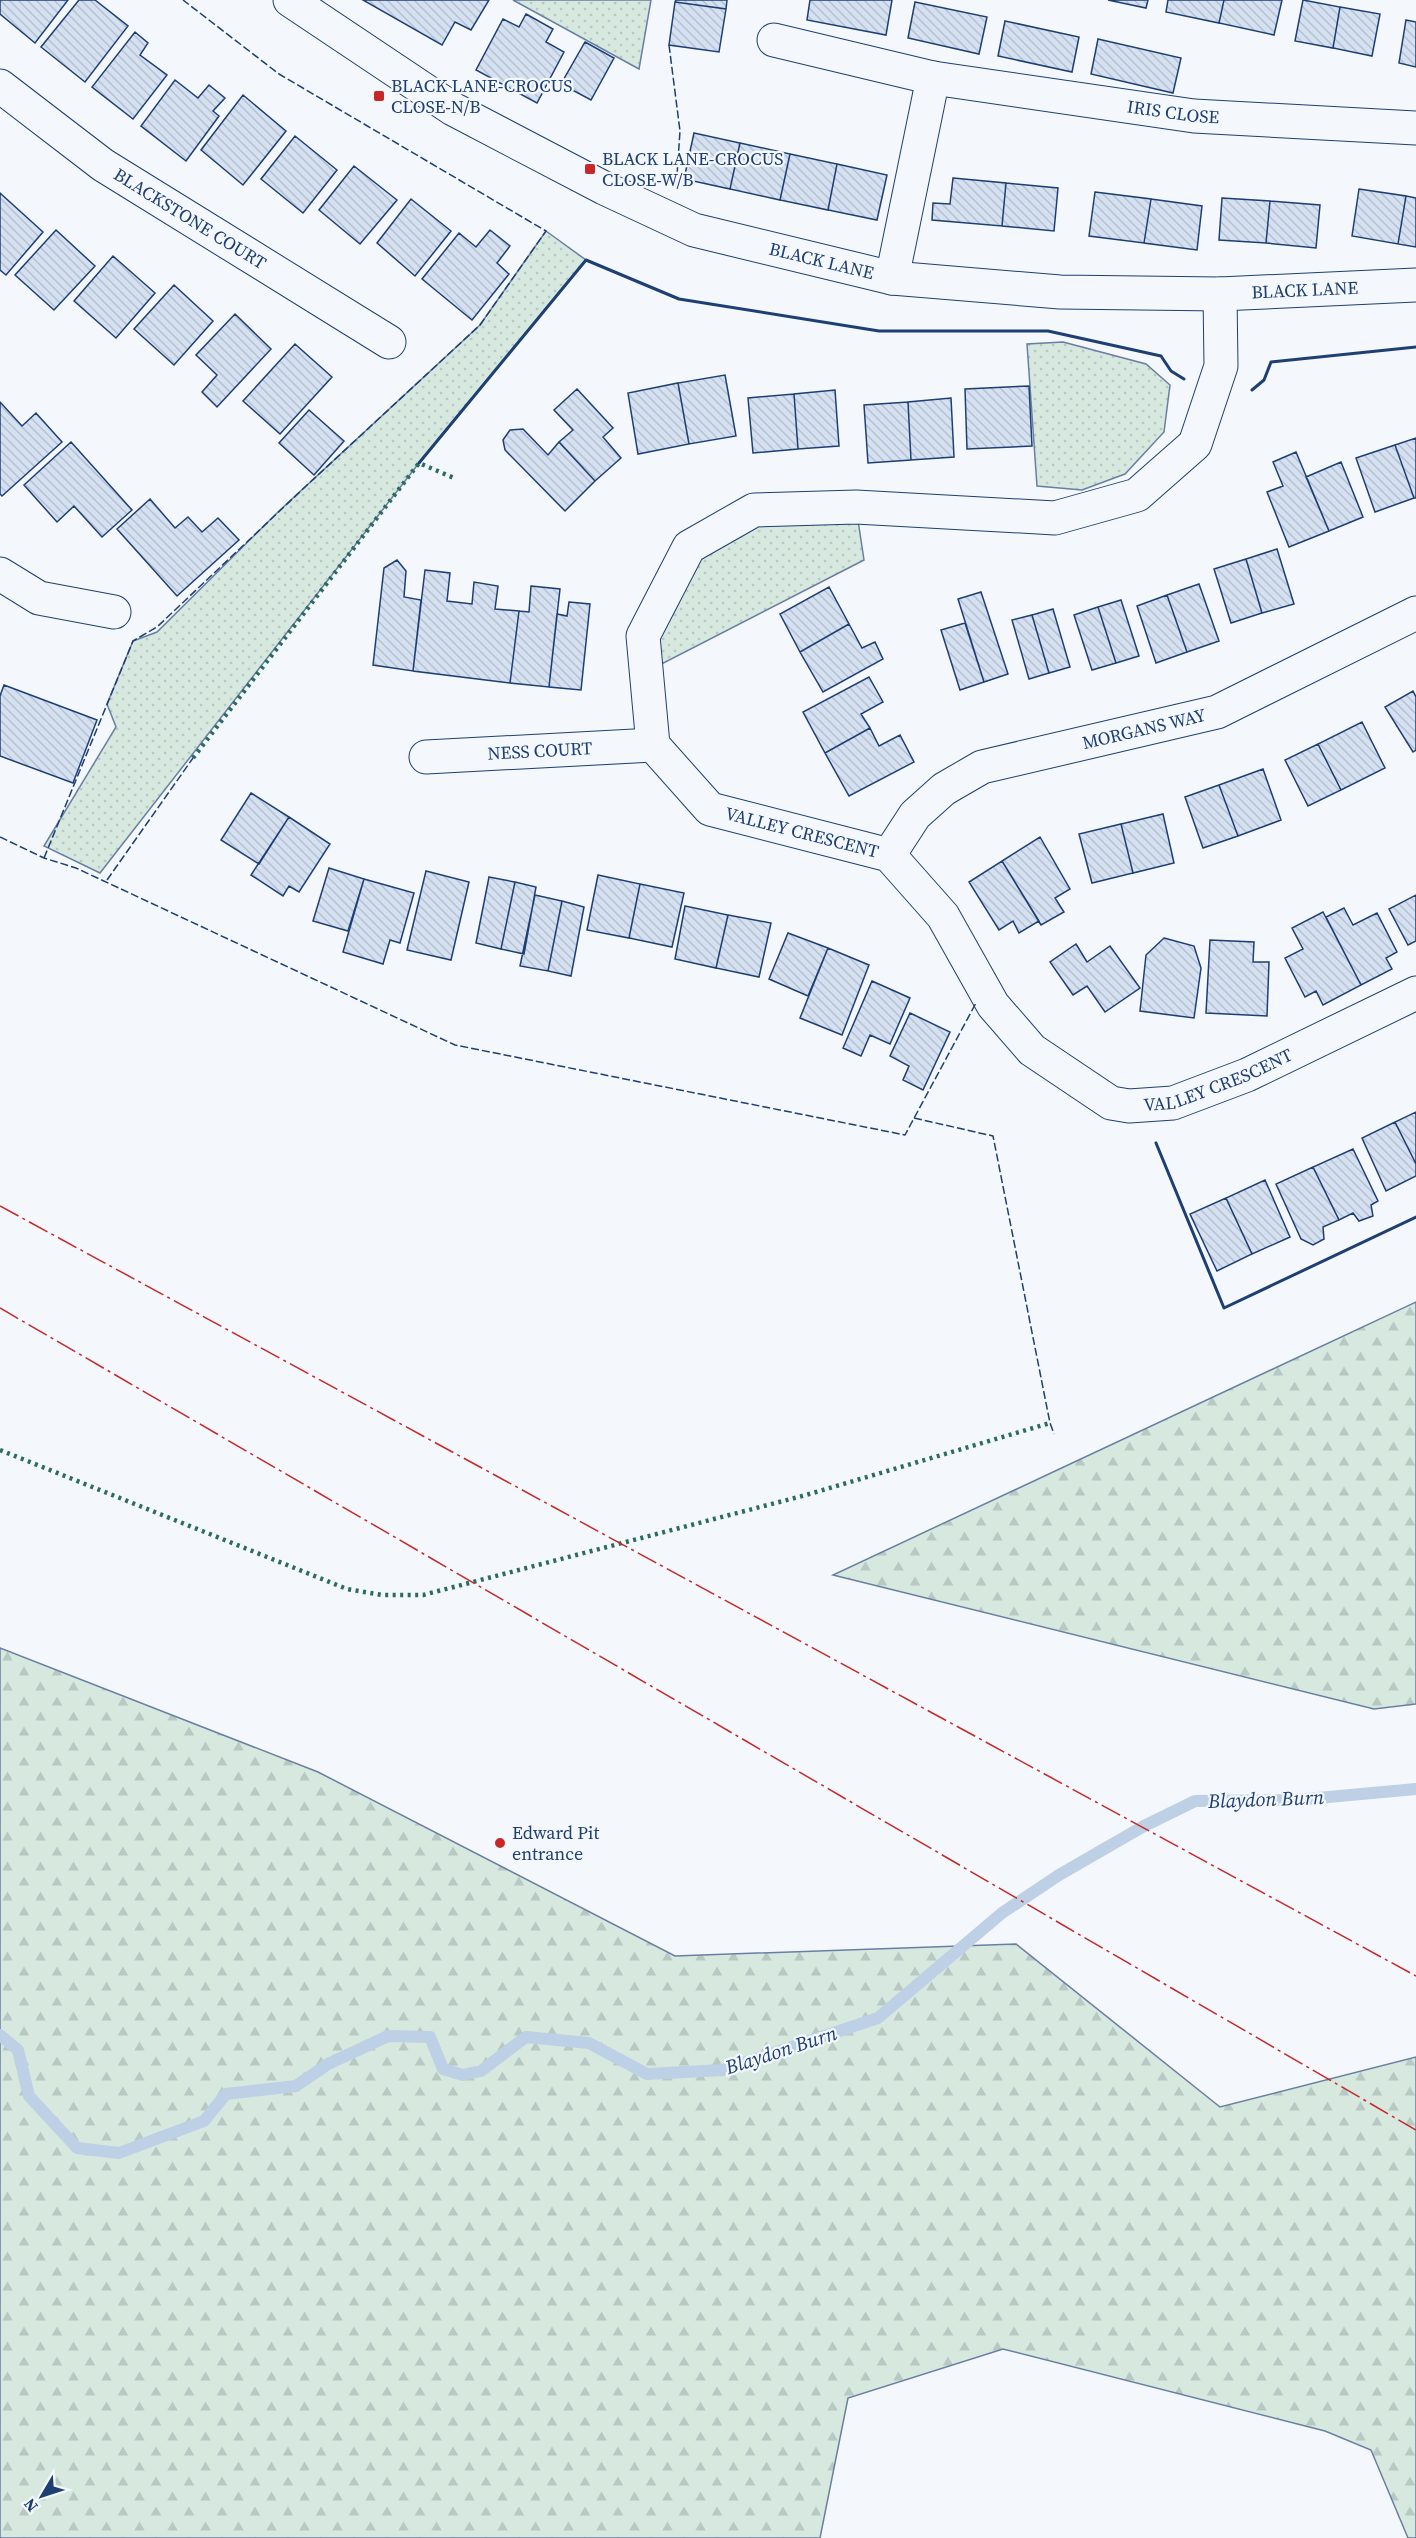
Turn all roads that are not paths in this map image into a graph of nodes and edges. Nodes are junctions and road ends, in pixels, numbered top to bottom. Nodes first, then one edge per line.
1 (290, 0) edge
2 (774, 40) dead end
3 (933, 78) junction
4 (0, 86) edge
5 (1416, 128) edge
6 (892, 278) junction
7 (1416, 285) edge
8 (1220, 294) junction
9 (388, 342) dead end
10 (0, 574) edge
11 (114, 612) dead end
12 (1416, 613) edge
13 (653, 745) junction
14 (426, 758) dead end
15 (889, 855) junction
16 (1416, 993) edge

1 - 6 street, BLACK LANE
2 - 3 street, IRIS CLOSE
3 - 5 street, IRIS CLOSE
3 - 6 street
4 - 9 street, BLACKSTONE COURT
6 - 8 street, BLACK LANE
7 - 8 street, BLACK LANE
8 - 13 street
10 - 11 street
12 - 15 street, MORGANS WAY
13 - 14 street, NESS COURT
13 - 15 street, VALLEY CRESCENT
15 - 16 street, VALLEY CRESCENT

